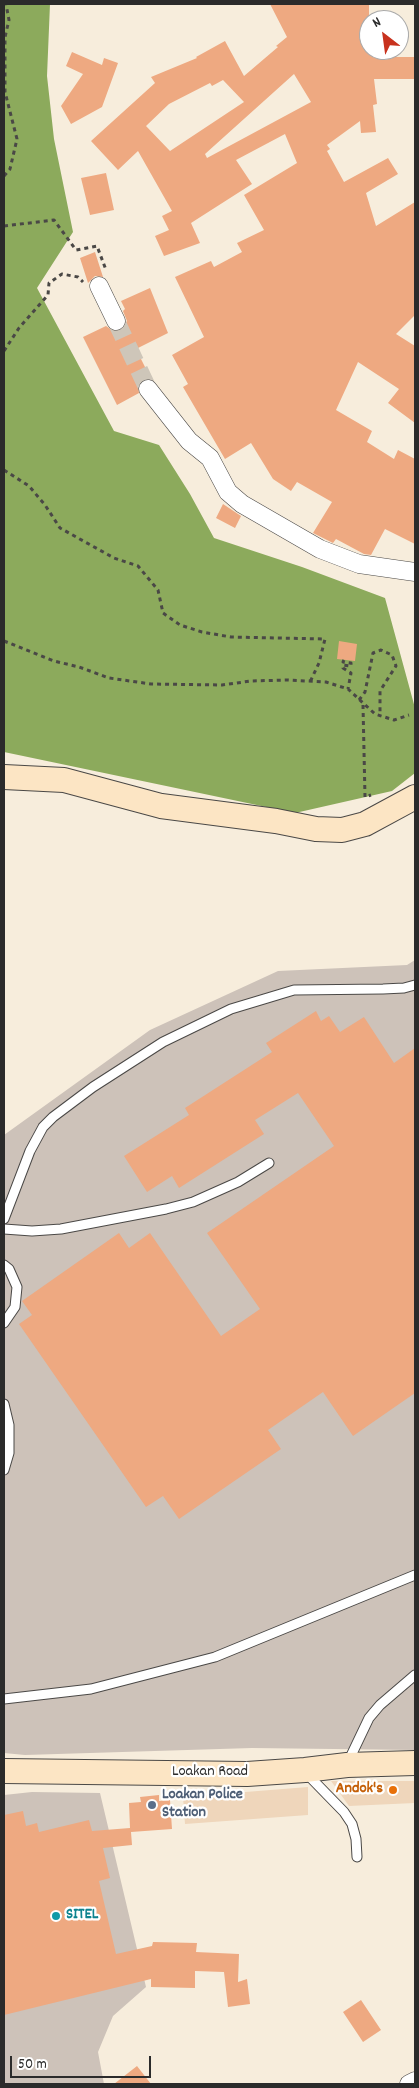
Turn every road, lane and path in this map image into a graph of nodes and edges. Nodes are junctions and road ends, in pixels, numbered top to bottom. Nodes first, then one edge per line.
1 (6, 4) edge
2 (4, 176) edge
3 (4, 226) edge
4 (99, 286) junction
5 (116, 321) tunnel mouth
6 (4, 351) edge
7 (148, 389) tunnel mouth
8 (4, 470) edge
9 (415, 572) edge
10 (4, 641) edge
11 (344, 660) dead end
12 (310, 682) junction
13 (348, 689) junction
14 (358, 700) junction
15 (363, 704) junction
16 (380, 715) junction
17 (409, 715) dead end
18 (4, 777) edge
19 (374, 794) dead end
20 (415, 797) edge
21 (415, 984) edge
22 (269, 1163) dead end
23 (4, 1219) edge
24 (4, 1229) edge
25 (4, 1265) edge
26 (4, 1323) edge
27 (4, 1404) edge
28 (6, 1424) edge
29 (4, 1470) edge
30 (415, 1575) edge
31 (415, 1675) edge
32 (4, 1699) edge
33 (415, 1763) edge
34 (347, 1764) junction
35 (305, 1770) junction
36 (4, 1771) edge
37 (357, 1857) dead end
38 (415, 2081) edge
39 (409, 2084) edge

1 - 2 path
3 - 4 path
4 - 5 street
4 - 6 path
7 - 9 street
8 - 12 path
10 - 12 path
11 - 13 path
12 - 13 path
13 - 14 path
14 - 15 path
14 - 16 path
15 - 16 path
15 - 19 path
16 - 17 path
18 - 20 main road
21 - 23 lane
22 - 24 lane
25 - 26 lane
27 - 28 lane
28 - 29 lane
30 - 32 lane
31 - 34 lane
33 - 34 main road, Loakan Road
34 - 35 main road, Loakan Road
35 - 36 main road, Loakan Road
35 - 37 lane
38 - 39 street

